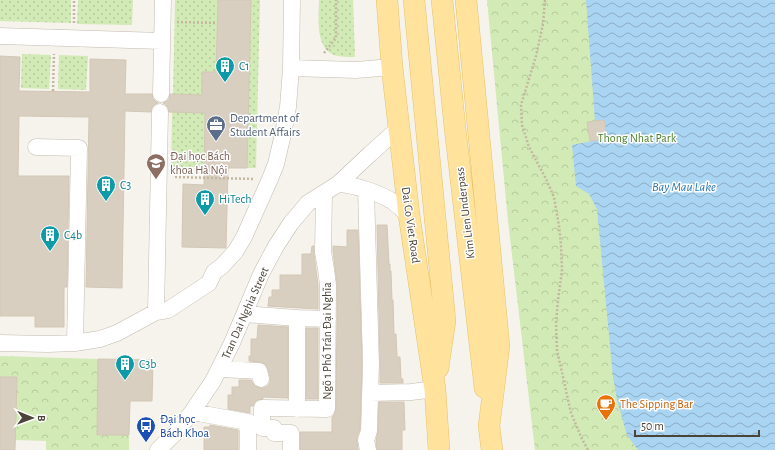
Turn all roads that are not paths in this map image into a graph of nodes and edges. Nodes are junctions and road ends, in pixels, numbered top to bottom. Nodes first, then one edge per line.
1 (163, 0) edge
2 (292, 0) edge
3 (386, 0) edge
4 (414, 0) edge
5 (442, 0) edge
6 (466, 0) edge
7 (0, 36) edge
8 (162, 41) junction
9 (392, 67) junction
10 (291, 68) junction
11 (161, 94) dead end
12 (160, 112) dead end
13 (399, 128) junction
14 (36, 147) dead end
15 (338, 184) junction
16 (366, 190) junction
17 (324, 194) junction
18 (409, 215) junction
19 (156, 312) junction
20 (244, 314) junction
21 (297, 318) junction
22 (328, 319) junction
23 (0, 343) edge
24 (75, 343) junction
25 (219, 369) junction
26 (261, 379) dead end
27 (435, 389) junction
28 (370, 393) junction
29 (297, 409) junction
30 (192, 412) junction
31 (255, 423) junction
32 (489, 426) junction
33 (158, 450) edge
34 (248, 450) edge
35 (291, 450) edge
36 (368, 450) edge
37 (439, 450) edge
38 (492, 450) edge

1 - 8 street
2 - 10 street
3 - 9 main road, Dai Co Viet Road
4 - 27 main road
5 - 32 main road, Kim Lien Underpass
6 - 32 main road
7 - 8 street
8 - 11 street
9 - 10 street
9 - 13 main road, Dai Co Viet Road
10 - 19 street
12 - 19 street
13 - 15 street, Tran Dai Nghia Street
13 - 18 main road, Dai Co Viet Road
14 - 24 street
15 - 16 street
15 - 17 street, Tran Dai Nghia Street
16 - 18 street
16 - 28 street
17 - 20 street, Tran Dai Nghia Street
17 - 22 street, Ngõ 1 Phố Trần Đại Nghĩa
18 - 27 main road, Dai Co Viet Road
19 - 24 street
20 - 21 street
20 - 25 street, Tran Dai Nghia Street
21 - 22 street
21 - 29 street
22 - 29 street, Ngõ 1 Phố Trần Đại Nghĩa
23 - 24 street
25 - 26 street
25 - 30 street, Tran Dai Nghia Street
27 - 28 street
27 - 37 main road, Dai Co Viet Road
28 - 36 street
29 - 31 street, Ngõ 1 Phố Trần Đại Nghĩa
30 - 31 street
30 - 33 street, Tran Dai Nghia Street
31 - 34 street
31 - 35 street
32 - 38 main road

